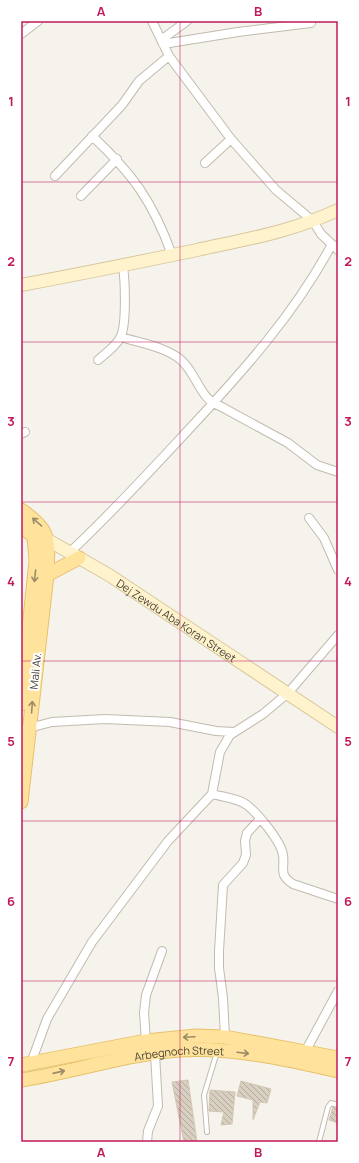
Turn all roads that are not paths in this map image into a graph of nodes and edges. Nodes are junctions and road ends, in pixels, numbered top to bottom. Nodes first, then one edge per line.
1 (38, 21) edge
2 (152, 21) edge
3 (187, 21) edge
4 (312, 23) dead end
5 (21, 34) edge
6 (162, 42) junction
7 (169, 56) junction
8 (92, 136) junction
9 (231, 139) junction
10 (117, 159) junction
11 (205, 163) dead end
12 (55, 176) dead end
13 (81, 196) dead end
14 (338, 210) edge
15 (313, 221) junction
16 (335, 247) edge
17 (172, 255) junction
18 (123, 266) junction
19 (21, 285) edge
20 (121, 337) junction
21 (98, 360) dead end
22 (212, 404) junction
23 (338, 472) edge
24 (21, 510) edge
25 (309, 518) dead end
26 (21, 525) edge
27 (40, 538) junction
28 (75, 555) junction
29 (338, 570) edge
30 (47, 575) junction
31 (338, 635) edge
32 (288, 693) junction
33 (21, 704) edge
34 (338, 727) edge
35 (26, 729) edge
36 (232, 734) junction
37 (212, 794) junction
38 (21, 802) edge
39 (260, 819) junction
40 (338, 899) edge
41 (162, 951) dead end
42 (338, 991) edge
43 (225, 1037) junction
44 (146, 1041) junction
45 (218, 1050) junction
46 (305, 1052) junction
47 (155, 1054) junction
48 (338, 1058) edge
49 (26, 1064) edge
50 (338, 1071) edge
51 (21, 1080) edge
52 (338, 1105) edge
53 (207, 1132) dead end
54 (147, 1142) edge
55 (320, 1142) edge

1 - 5 street
2 - 6 street
3 - 6 street
4 - 6 street
6 - 7 street
7 - 8 street
7 - 9 street
8 - 10 street
8 - 12 street
9 - 11 street
9 - 15 street
10 - 13 street
10 - 17 street
14 - 15 main road
15 - 16 street
15 - 17 main road
16 - 22 street
17 - 18 main road
18 - 19 main road
18 - 20 street
20 - 21 street
20 - 22 street
22 - 23 street
22 - 28 street
27 -> 24 main road
25 - 29 street
26 - 27 main road
27 - 28 main road, Dej Zewdu Aba Koran Street
27 - 30 main road, Mali Av.
27 -> 33 main road, Mali Av.
28 - 30 main road
28 - 32 main road, Dej Zewdu Aba Koran Street
35 -> 30 main road, Mali Av.
31 - 32 street
32 - 34 main road, Dej Zewdu Aba Koran Street
32 - 36 street
35 - 36 street
35 - 38 main road, Mali Av.
36 - 37 street
37 - 39 street
37 - 49 street
39 - 40 street
39 - 43 street
41 - 44 street
42 - 46 street
43 -> 44 main road, Arbegnoch Street
43 - 46 main road, Arbegnoch Street
44 - 49 main road, Arbegnoch Street
45 - 47 main road, Arbegnoch Street
45 -> 50 main road, Arbegnoch Street
45 - 53 lane
46 - 48 main road, Arbegnoch Street
51 -> 47 main road, Arbegnoch Street
47 - 54 street
52 - 55 lane

